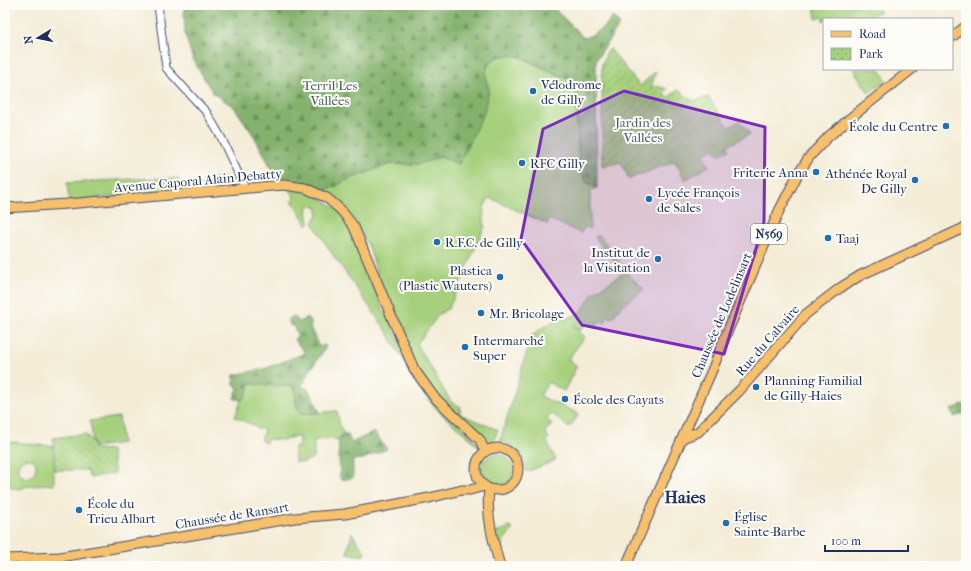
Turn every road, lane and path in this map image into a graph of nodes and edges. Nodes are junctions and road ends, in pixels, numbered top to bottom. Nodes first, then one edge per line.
1 (158, 5) edge
2 (966, 26) edge
3 (953, 36) edge
4 (911, 70) edge
5 (246, 188) junction
6 (5, 208) edge
7 (966, 227) edge
8 (682, 438) junction
9 (485, 452) junction
10 (478, 479) junction
11 (487, 488) junction
12 (462, 490) junction
13 (5, 559) edge
14 (500, 566) edge
15 (626, 566) edge

1 - 5 street
2 - 3 main road
4 - 8 main road, Chaussée de Lodelinsart / N569
5 - 6 main road, Avenue Caporal Alain Debatty
5 - 9 main road, Avenue Caporal Alain Debatty
7 - 8 main road, Rue du Calvaire
8 - 15 main road, Chaussée de Lodelinsart / N569
9 - 10 main road
9 - 11 main road
10 - 11 main road
10 - 12 main road, Chaussée de Ransart
11 - 12 main road, Chaussée de Ransart
11 - 14 main road
12 - 13 main road, Chaussée de Ransart

